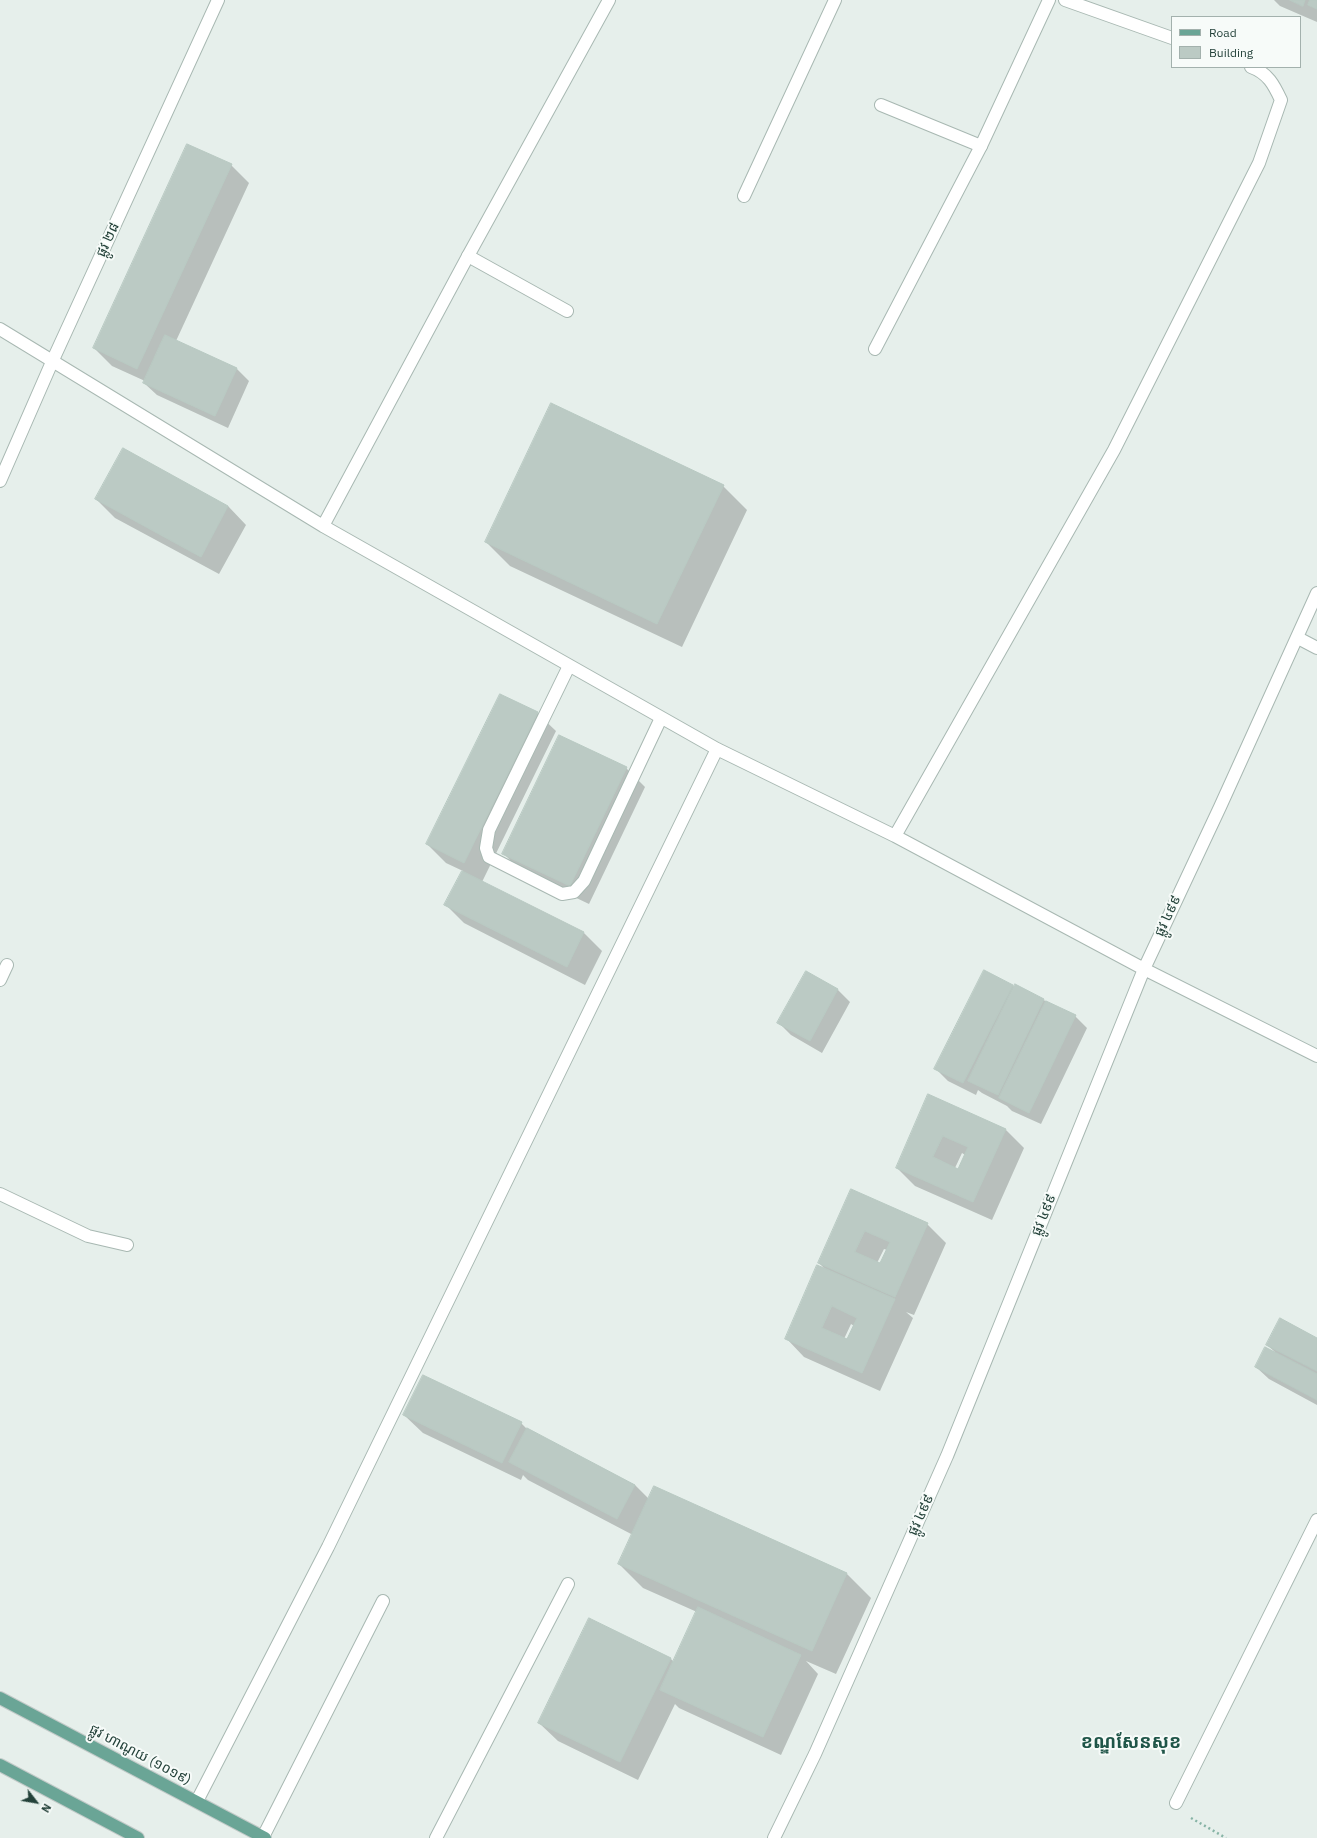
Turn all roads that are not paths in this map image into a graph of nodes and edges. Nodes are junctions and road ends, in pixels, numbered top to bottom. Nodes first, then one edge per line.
1 (218, 0) edge
2 (609, 0) edge
3 (835, 0) edge
4 (1049, 0) edge
5 (1065, 0) edge
6 (1171, 38) edge
7 (1254, 68) edge
8 (882, 105) dead end
9 (981, 146) junction
10 (744, 196) dead end
11 (468, 256) junction
12 (567, 310) dead end
13 (0, 329) edge
14 (874, 349) dead end
15 (52, 362) junction
16 (0, 481) edge
17 (323, 526) junction
18 (1317, 593) edge
19 (1298, 638) junction
20 (1317, 648) edge
21 (569, 666) junction
22 (661, 718) junction
23 (717, 750) junction
24 (895, 836) junction
25 (8, 965) dead end
26 (1144, 968) junction
27 (0, 980) edge
28 (1317, 1056) edge
29 (0, 1194) edge
30 (127, 1245) dead end
31 (1317, 1520) edge
32 (568, 1584) dead end
33 (384, 1601) dead end
34 (0, 1698) edge
35 (0, 1765) edge
36 (197, 1801) junction
37 (1176, 1803) road end
38 (264, 1837) edge
39 (138, 1838) edge
40 (436, 1838) edge
41 (774, 1838) edge

1 - 15 street, ផ្លូវ ២៨
2 - 11 street
3 - 10 street
4 - 9 street
5 - 6 street
7 - 24 street
8 - 9 street
9 - 14 street
11 - 12 street
11 - 17 street
13 - 15 street
15 - 16 street, ផ្លូវ ២៨
15 - 17 street
17 - 21 street
18 - 19 street, ផ្លូវ ៤៩៩
19 - 20 street
19 - 26 street, ផ្លូវ ៤៩៩
21 - 22 street
21 - 22 street
22 - 23 street
23 - 24 street
23 - 36 street
24 - 26 street
25 - 27 street
26 - 28 street
26 - 41 street, ផ្លូវ ៤៩៩
29 - 30 street
31 - 37 street
32 - 40 street
33 - 38 street
34 - 36 main road, ផ្លូវ ហាណូយ (១០១៩)
35 - 39 main road
36 - 38 main road, ផ្លូវ ហាណូយ (១០១៩)

